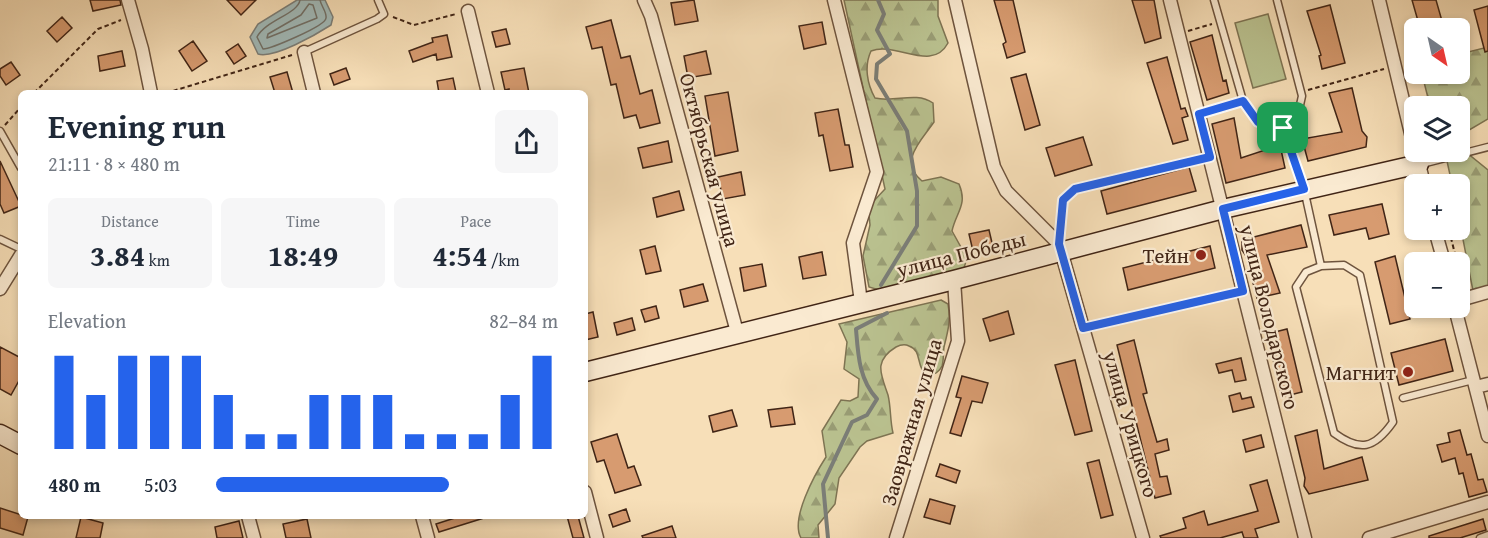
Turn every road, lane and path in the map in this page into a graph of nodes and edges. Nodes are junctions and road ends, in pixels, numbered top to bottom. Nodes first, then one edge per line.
1 (128, 0) edge
2 (378, 0) edge
3 (644, 0) edge
4 (834, 0) edge
5 (955, 0) edge
6 (1170, 0) edge
7 (1214, 0) edge
8 (1277, 0) edge
9 (1378, 0) edge
10 (468, 11) joint
11 (384, 14) junction
12 (132, 16) junction
13 (1221, 22) junction
14 (1179, 33) junction
15 (304, 52) junction
16 (1395, 66) junction
17 (37, 90) edge
18 (150, 90) edge
19 (176, 90) edge
20 (313, 90) edge
21 (487, 90) edge
22 (1301, 92) junction
23 (1243, 101) junction
24 (1404, 104) edge
25 (18, 110) edge
26 (1199, 114) junction
27 (1283, 128) junction
28 (0, 130) edge
29 (1488, 147) edge
30 (1470, 150) edge
31 (1210, 157) junction
32 (1404, 162) edge
33 (18, 163) edge
34 (1304, 189) junction
35 (1223, 209) junction
36 (0, 240) edge
37 (18, 247) edge
38 (1060, 248) junction
39 (18, 252) edge
40 (1322, 266) junction
41 (954, 280) junction
42 (0, 289) edge
43 (1243, 291) junction
44 (1488, 292) edge
45 (1470, 297) edge
46 (861, 302) junction
47 (1458, 318) edge
48 (1083, 328) junction
49 (736, 332) junction
50 (588, 371) edge
51 (1479, 384) edge
52 (1402, 398) dead end
53 (0, 434) edge
54 (1488, 436) edge
55 (18, 443) edge
56 (1488, 502) edge
57 (588, 504) edge
58 (249, 519) edge
59 (423, 519) edge
60 (1488, 535) edge
61 (254, 538) edge
62 (428, 538) edge
63 (597, 538) edge
64 (896, 538) edge
65 (1143, 538) edge
66 (1305, 538) edge
67 (1369, 538) edge
68 (1480, 538) edge

1 - 12 street
2 - 11 lane
3 - 49 street, Октябрьская улица
4 - 46 street
5 - 38 street
6 - 14 street, улица Володарского
7 - 13 lane
8 - 22 lane
9 - 16 street
10 - 11 path
10 - 21 street
11 - 15 lane
12 - 17 path
12 - 18 street
13 - 14 path
13 - 23 lane
14 - 26 street, улица Володарского
15 - 19 path
15 - 20 street
16 - 22 path
16 - 24 street
22 - 27 lane
23 - 26 path
23 - 27 lane
25 - 28 path
26 - 31 street, улица Володарского
27 - 34 lane
28 - 33 lane
29 - 30 lane
31 - 35 street, улица Володарского
31 - 38 lane
32 - 34 street, улица Победы
34 - 35 street, улица Победы
34 - 40 lane
35 - 38 street, улица Победы
35 - 43 street, улица Володарского
36 - 37 lane
38 - 41 street, улица Победы
38 - 48 street, улица Урицкого
39 - 42 street
40 - 40 lane
41 - 46 street, улица Победы
41 - 64 street, Заовражная улица
43 - 48 lane
43 - 66 street, улица Володарского
44 - 45 street
46 - 49 street, улица Победы
47 - 51 street
48 - 65 street, улица Урицкого
49 - 50 street, улица Победы
51 - 52 lane
51 - 54 street
53 - 55 street
56 - 67 street
57 - 63 street
58 - 61 street
59 - 62 street
60 - 68 lane

